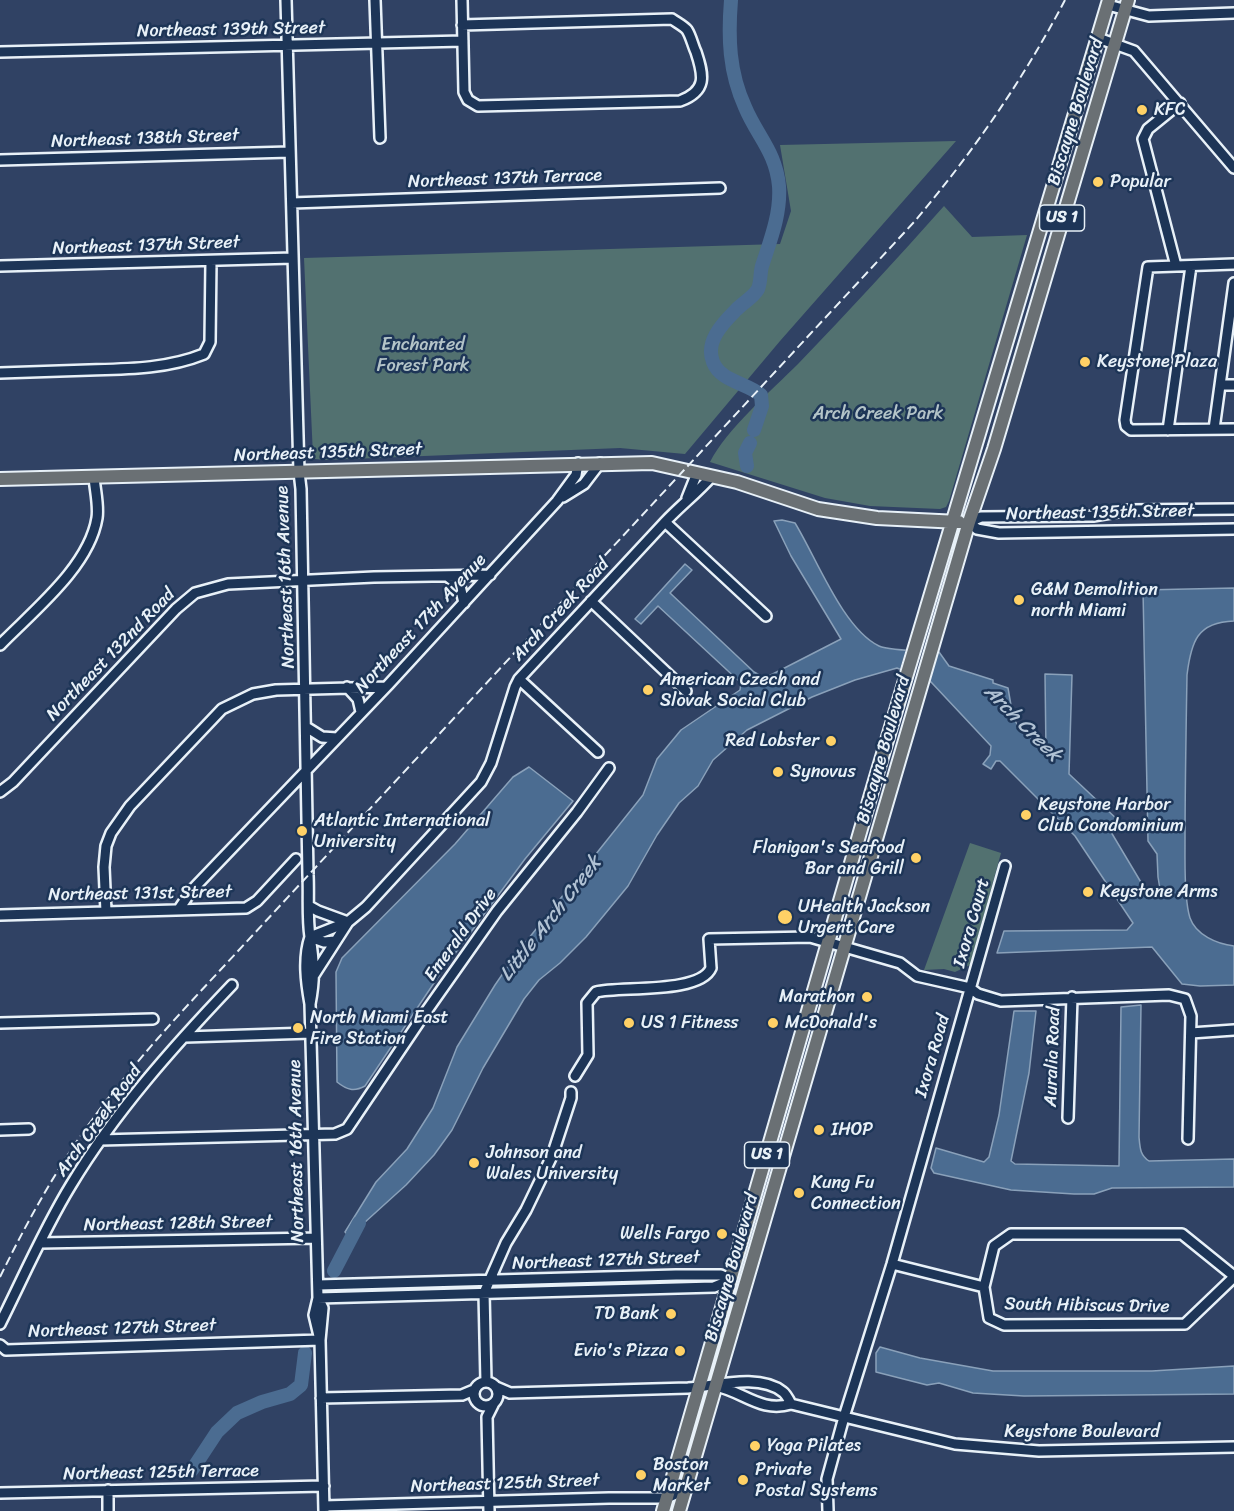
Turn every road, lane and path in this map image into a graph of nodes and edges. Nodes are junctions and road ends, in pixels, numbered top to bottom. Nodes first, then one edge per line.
1 (286, 0) edge
2 (375, 0) edge
3 (462, 0) edge
4 (1108, 2) edge
5 (1127, 5) edge
6 (1234, 13) edge
7 (462, 25) junction
8 (1098, 38) junction
9 (463, 41) junction
10 (376, 43) junction
11 (1115, 43) junction
12 (287, 45) junction
13 (0, 52) edge
14 (1180, 103) junction
15 (380, 138) dead end
16 (290, 152) junction
17 (0, 160) edge
18 (1234, 168) edge
19 (720, 188) dead end
20 (1050, 201) junction
21 (292, 203) junction
22 (1066, 206) junction
23 (293, 258) junction
24 (211, 261) junction
25 (1234, 264) edge
26 (1176, 266) junction
27 (1191, 266) junction
28 (0, 267) edge
29 (1234, 283) edge
30 (1230, 343) edge
31 (1003, 354) junction
32 (1021, 359) junction
33 (0, 373) edge
34 (1221, 385) junction
35 (1234, 385) edge
36 (1214, 429) junction
37 (1234, 429) edge
38 (1168, 430) junction
39 (600, 463) junction
40 (578, 464) junction
41 (656, 464) junction
42 (299, 472) junction
43 (697, 473) junction
44 (712, 476) junction
45 (94, 477) junction
46 (0, 479) edge
47 (737, 482) junction
48 (558, 500) junction
49 (686, 500) junction
50 (1234, 509) edge
51 (664, 522) junction
52 (952, 522) junction
53 (969, 522) junction
54 (1234, 529) edge
55 (444, 575) junction
56 (490, 575) junction
57 (303, 581) junction
58 (591, 602) junction
59 (464, 603) junction
60 (766, 616) dead end
61 (0, 645) edge
62 (519, 679) junction
63 (347, 687) junction
64 (386, 687) junction
65 (306, 688) junction
66 (686, 691) dead end
67 (362, 712) junction
68 (306, 727) junction
69 (337, 738) junction
70 (598, 752) dead end
71 (609, 768) dead end
72 (307, 770) junction
73 (0, 792) edge
74 (296, 860) dead end
75 (1005, 866) dead end
76 (309, 906) junction
77 (179, 909) junction
78 (106, 912) junction
79 (0, 915) edge
80 (348, 922) junction
81 (310, 937) junction
82 (335, 941) junction
83 (829, 942) junction
84 (845, 947) junction
85 (314, 976) junction
86 (232, 985) dead end
87 (970, 988) junction
88 (1072, 997) junction
89 (310, 1004) junction
90 (153, 1019) dead end
91 (0, 1023) edge
92 (1234, 1030) edge
93 (311, 1033) junction
94 (1191, 1033) junction
95 (185, 1037) junction
96 (575, 1076) dead end
97 (571, 1092) dead end
98 (1068, 1118) dead end
99 (29, 1130) dead end
100 (0, 1131) edge
101 (313, 1134) junction
102 (1188, 1139) dead end
103 (100, 1140) junction
104 (316, 1238) junction
105 (40, 1243) junction
106 (741, 1243) junction
107 (892, 1264) junction
108 (749, 1275) junction
109 (1234, 1276) edge
110 (731, 1280) junction
111 (489, 1281) junction
112 (405, 1283) junction
113 (318, 1285) junction
114 (984, 1287) junction
115 (406, 1295) junction
116 (484, 1296) junction
117 (318, 1298) junction
118 (736, 1316) junction
119 (0, 1324) edge
120 (320, 1340) junction
121 (0, 1345) edge
122 (485, 1380) junction
123 (716, 1386) junction
124 (496, 1387) junction
125 (699, 1387) junction
126 (474, 1390) junction
127 (510, 1393) junction
128 (462, 1395) junction
129 (321, 1398) junction
130 (476, 1402) junction
131 (494, 1403) junction
132 (791, 1404) junction
133 (487, 1417) junction
134 (844, 1417) junction
135 (1234, 1447) edge
136 (324, 1486) junction
137 (108, 1490) junction
138 (685, 1490) junction
139 (0, 1493) edge
140 (667, 1498) junction
141 (489, 1506) edge
142 (324, 1508) edge
143 (108, 1511) edge
144 (663, 1511) edge
145 (679, 1511) edge
146 (828, 1511) edge

1 - 12 street, Northeast 16th Avenue
2 - 10 street
3 - 7 street
4 - 5 street
4 - 8 main road, Biscayne Boulevard / US 1
5 - 6 street
5 - 11 main road, Biscayne Boulevard / US 1
7 - 9 street
7 - 9 street
8 - 11 street
8 - 20 main road, Biscayne Boulevard / US 1
9 - 10 street, Northeast 139th Street
10 - 12 street, Northeast 139th Street
10 - 15 street
11 - 14 street
11 - 22 main road, Biscayne Boulevard / US 1
12 - 13 street, Northeast 139th Street
12 - 16 street, Northeast 16th Avenue
14 - 18 street
14 - 26 street
16 - 17 street, Northeast 138th Street
16 - 21 street, Northeast 16th Avenue
19 - 21 street, Northeast 137th Terrace
20 - 22 main road
20 - 31 main road, Biscayne Boulevard / US 1
21 - 23 street, Northeast 16th Avenue
22 - 32 main road, Biscayne Boulevard / US 1
23 - 24 street, Northeast 137th Street
23 - 42 street, Northeast 16th Avenue
24 - 28 street, Northeast 137th Street
24 - 33 street
25 - 27 street
26 - 27 street
26 - 38 street
27 - 38 street
29 - 30 street
30 - 34 street
31 - 32 main road
31 - 52 main road, Biscayne Boulevard / US 1
32 - 53 main road, Biscayne Boulevard / US 1
34 - 35 street
34 - 36 street
36 - 37 street
36 - 38 street
39 - 40 main road, Northeast 135th Street
39 - 41 main road, Northeast 135th Street
39 - 48 street, Northeast 17th Avenue
40 - 42 main road, Northeast 135th Street
40 - 48 street, Northeast 17th Avenue
41 - 43 main road, Northeast 135th Street
41 - 47 main road, Northeast 135th Street
42 - 45 main road, Northeast 135th Street
42 - 57 street, Northeast 16th Avenue
43 - 44 main road, Northeast 135th Street
43 - 49 street, Arch Creek Road
44 - 47 main road, Northeast 135th Street
44 - 49 street, Arch Creek Road
45 - 46 main road, Northeast 135th Street
45 - 61 street
47 - 52 main road, Northeast 135th Street
48 - 56 street, Northeast 17th Avenue
49 - 51 street, Arch Creek Road
50 - 53 street, Northeast 135th Street
51 - 58 street, Arch Creek Road
51 - 60 street
52 - 53 main road, Northeast 135th Street
52 - 83 main road, Biscayne Boulevard / US 1
53 - 54 street, Northeast 135th Street
53 - 84 main road, Biscayne Boulevard / US 1
55 - 56 street, Northeast 132nd Road
55 - 57 street, Northeast 132nd Road
55 - 59 street
56 - 59 street, Northeast 17th Avenue
57 - 65 street, Northeast 16th Avenue
57 - 73 street, Northeast 132nd Road
58 - 62 street, Arch Creek Road
58 - 66 street
59 - 64 street, Northeast 17th Avenue
62 - 70 street
62 - 80 street, Arch Creek Road
63 - 64 street
63 - 65 street
63 - 67 street
64 - 67 street, Northeast 17th Avenue
65 - 68 street, Northeast 16th Avenue
65 - 78 street
67 - 69 street, Northeast 17th Avenue
68 - 69 street
68 - 72 street, Northeast 16th Avenue
69 - 72 street, Northeast 17th Avenue
71 - 101 street, Emerald Drive
72 - 76 street, Northeast 16th Avenue
72 - 77 street, Northeast 17th Avenue
74 - 77 street, Northeast 131st Street
75 - 87 street, Ixora Court
76 - 80 street
76 - 81 street, Northeast 16th Avenue
77 - 78 street, Northeast 131st Street
78 - 79 street, Northeast 131st Street
80 - 81 street, Arch Creek Road
80 - 82 street, Arch Creek Road
81 - 82 street
81 - 85 street, Northeast 16th Avenue
81 - 89 street, Northeast 16th Avenue
82 - 85 street, Arch Creek Road
83 - 84 street
83 - 96 street
83 - 106 main road, Biscayne Boulevard / US 1
84 - 87 street
84 - 108 main road, Biscayne Boulevard / US 1
85 - 89 street, Northeast 16th Avenue
86 - 95 street, Arch Creek Road
87 - 88 street
87 - 107 street, Ixora Road
88 - 94 street
88 - 98 street, Auralia Road
89 - 93 street, Northeast 16th Avenue
90 - 91 street
92 - 94 street
93 - 95 street
93 - 101 street, Northeast 16th Avenue
94 - 102 street
95 - 103 street, Arch Creek Road
97 - 111 street
99 - 100 street
101 - 103 street, Emerald Drive
101 - 104 street, Northeast 16th Avenue
103 - 105 street, Arch Creek Road
104 - 105 street, Northeast 128th Street
104 - 113 street, Northeast 16th Avenue
105 - 119 street, Arch Creek Road
106 - 108 main road
106 - 110 main road, Biscayne Boulevard / US 1
107 - 114 street
107 - 134 street, Ixora Road
108 - 118 main road, Biscayne Boulevard / US 1
109 - 114 street, South Hibiscus Drive
109 - 114 street
110 - 111 street, Northeast 127th Street
110 - 116 street, Northeast 127th Street
110 - 118 main road
110 - 125 main road, Biscayne Boulevard / US 1
111 - 112 street, Northeast 127th Street
111 - 116 street
112 - 113 street, Northeast 127th Street
112 - 115 street
113 - 117 street, Northeast 16th Avenue
115 - 116 street, Northeast 127th Street
115 - 117 street, Northeast 127th Street
116 - 122 street
117 - 120 street, Northeast 16th Avenue
118 - 123 main road, Biscayne Boulevard / US 1
120 - 121 street, Northeast 127th Street
120 - 129 street, Northeast 16th Avenue
122 - 124 street
122 - 126 street
123 - 125 street
123 - 132 street, Keystone Boulevard
123 - 132 street, Keystone Boulevard
123 - 138 main road, Biscayne Boulevard / US 1
124 - 127 street
124 - 131 street
125 - 127 street
125 - 140 main road, Biscayne Boulevard / US 1
126 - 128 street
126 - 130 street
127 - 131 street
128 - 129 street
128 - 130 street
129 - 136 street, Northeast 16th Avenue
130 - 131 street
130 - 133 street
131 - 133 street
132 - 134 street, Keystone Boulevard
133 - 141 street
134 - 135 street, Keystone Boulevard
134 - 146 street, Ixora Road
136 - 137 street, Northeast 125th Terrace
136 - 142 street, Northeast 16th Avenue
137 - 139 street, Northeast 125th Terrace
137 - 143 street
138 - 140 street, Northeast 125th Street
138 - 145 main road, Biscayne Boulevard / US 1
140 - 141 street, Northeast 125th Street
140 - 144 main road, Biscayne Boulevard / US 1
141 - 142 street, Northeast 125th Street

